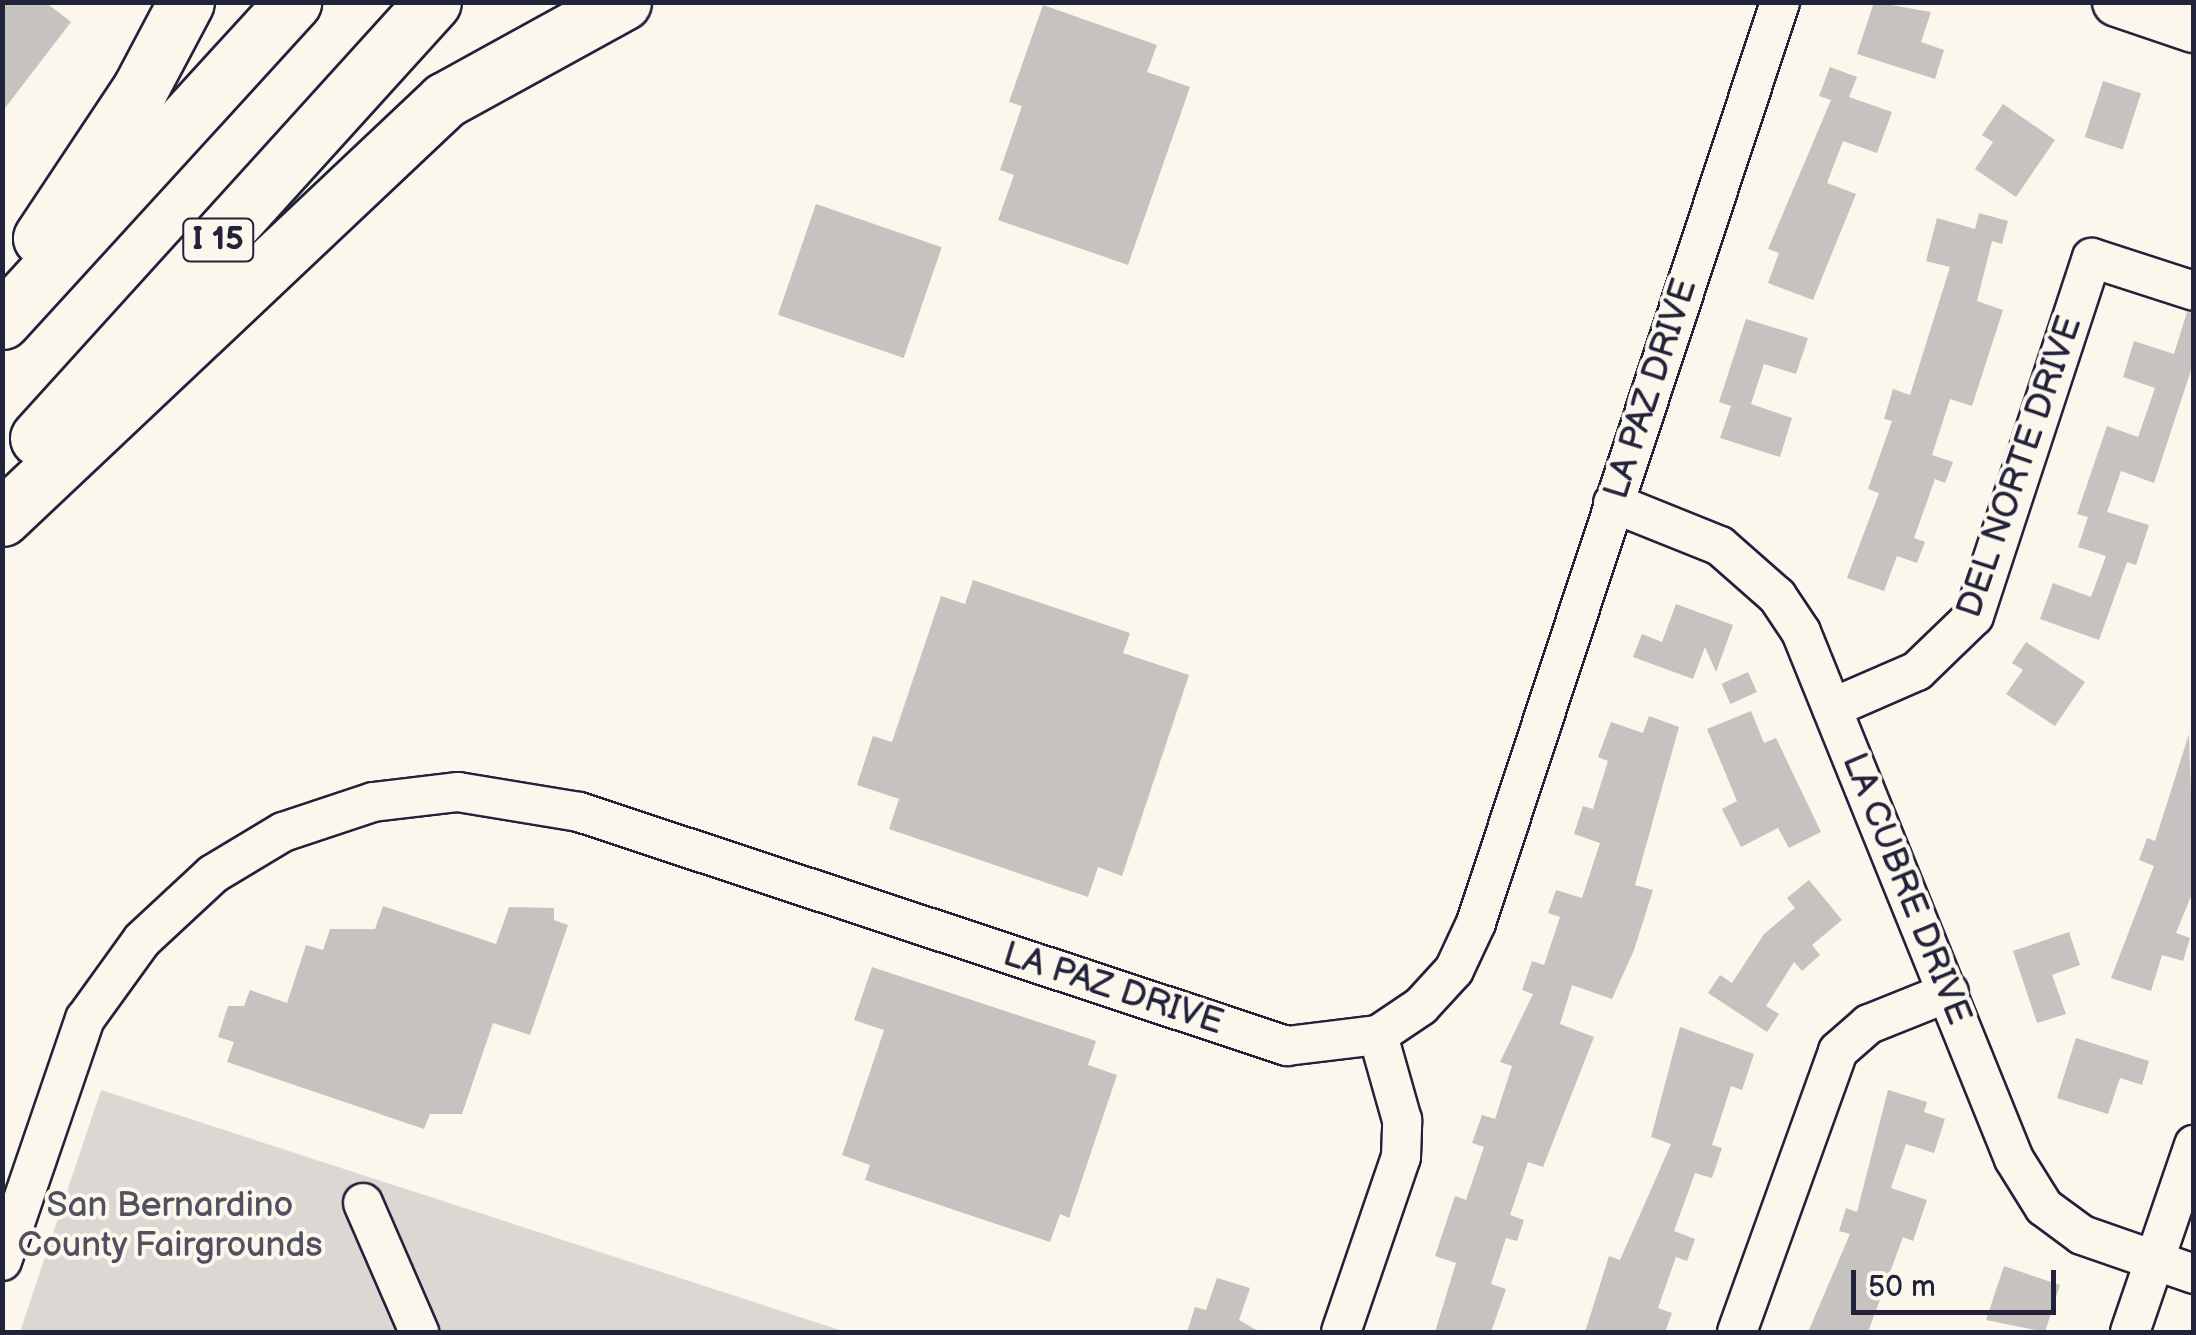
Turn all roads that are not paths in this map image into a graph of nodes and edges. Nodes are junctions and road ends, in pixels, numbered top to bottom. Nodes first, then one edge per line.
1 (186, 2) edge
2 (293, 2) edge
3 (433, 2) edge
4 (623, 2) edge
5 (1780, 2) edge
6 (2117, 2) edge
7 (2194, 28) edge
8 (2194, 291) edge
9 (2, 295) edge
10 (2, 321) edge
11 (2, 478) edge
12 (1613, 503) junction
13 (2, 518) edge
14 (1832, 708) junction
15 (1949, 992) junction
16 (1378, 1036) junction
17 (2194, 1146) edge
18 (363, 1203) dead end
19 (2154, 1260) junction
20 (2, 1261) edge
21 (2194, 1274) edge
22 (419, 1332) edge
23 (1341, 1332) edge
24 (1737, 1332) edge
25 (2130, 1332) edge

1 - 9 highway
2 - 10 highway
3 - 11 highway, I 15
4 - 13 highway
5 - 12 street, LA PAZ DRIVE
6 - 7 main road
8 - 14 street, DEL NORTE DRIVE
12 - 14 street, LA CUBRE DRIVE
12 - 16 street, LA PAZ DRIVE
14 - 15 street, LA CUBRE DRIVE
15 - 19 street, LA CUBRE DRIVE
15 - 24 street
16 - 20 street, LA PAZ DRIVE
16 - 23 street
17 - 19 street
18 - 22 street
19 - 21 street, LA CUBRE DRIVE
19 - 25 street

